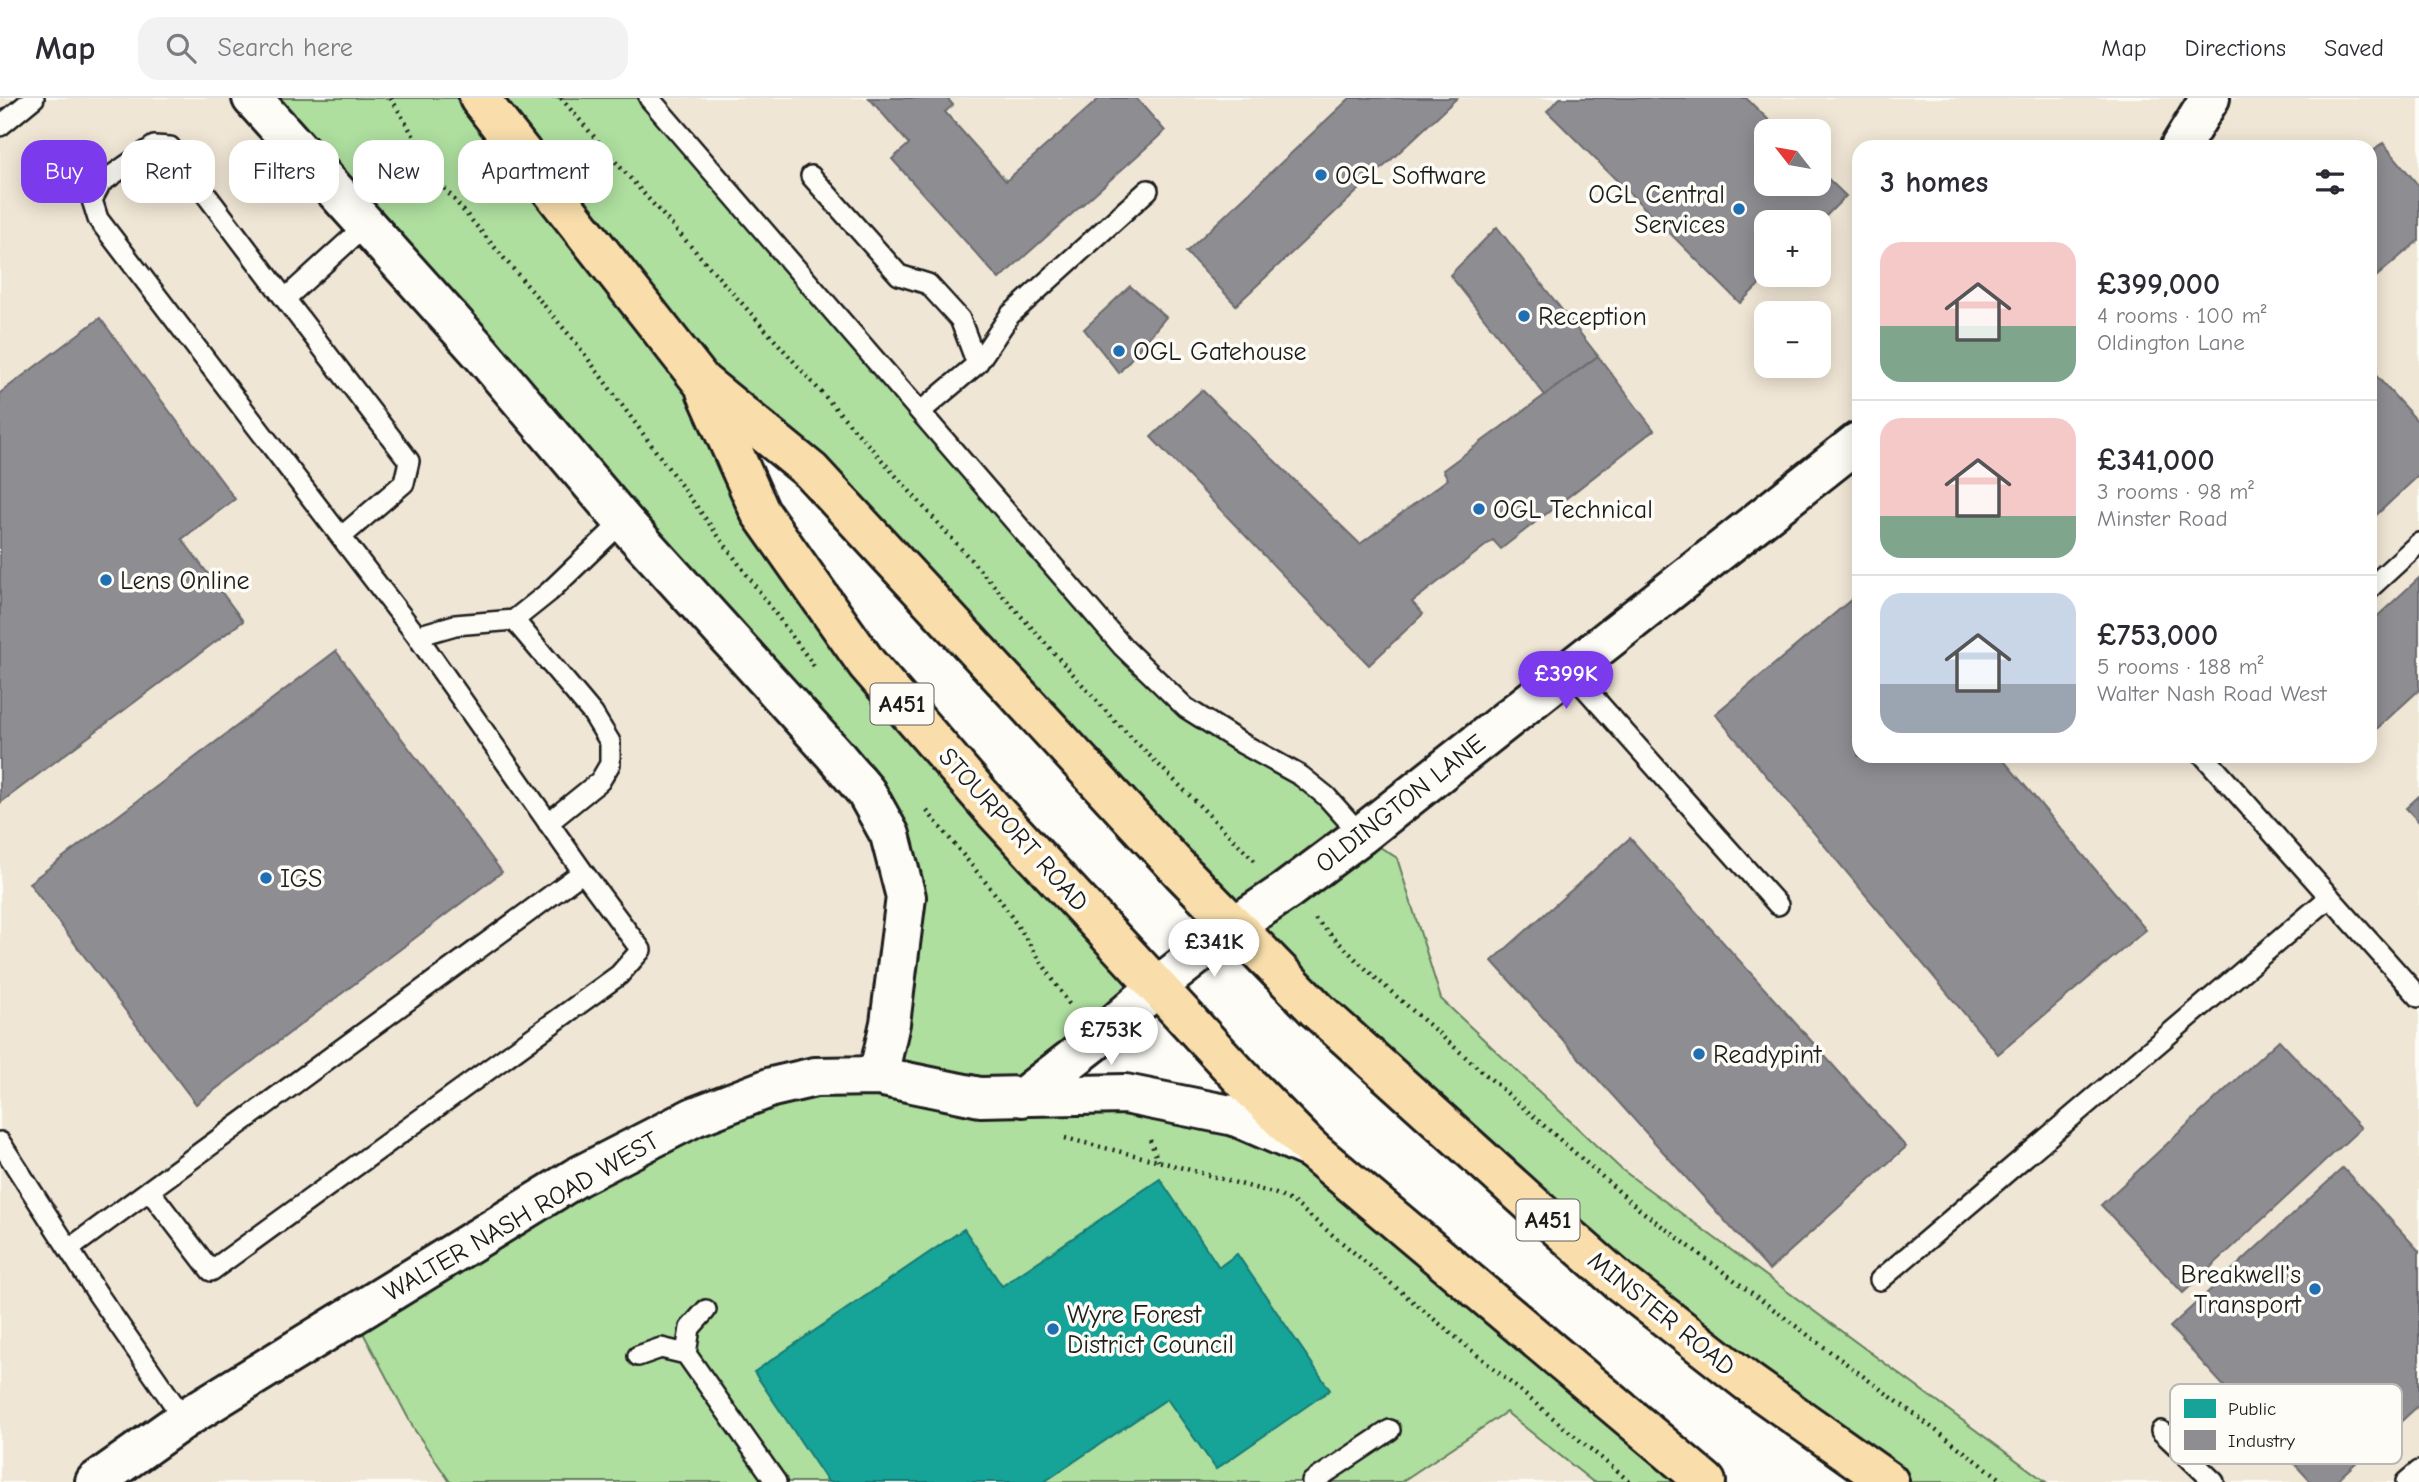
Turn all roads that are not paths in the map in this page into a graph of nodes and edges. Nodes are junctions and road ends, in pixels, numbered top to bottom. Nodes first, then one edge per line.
1 (34, 98) edge
2 (252, 98) edge
3 (479, 98) edge
4 (649, 98) edge
5 (2210, 98) edge
6 (0, 126) edge
7 (2184, 140) edge
8 (811, 176) dead end
9 (1148, 190) dead end
10 (366, 225) junction
11 (285, 299) junction
12 (977, 364) junction
13 (702, 382) junction
14 (920, 412) junction
15 (1852, 447) edge
16 (623, 521) junction
17 (341, 537) junction
18 (2419, 543) edge
19 (2377, 582) edge
20 (514, 620) junction
21 (417, 636) junction
22 (1569, 670) junction
23 (2210, 763) edge
24 (548, 823) junction
25 (1361, 835) junction
26 (583, 872) junction
27 (2330, 897) junction
28 (1778, 905) dead end
29 (1234, 926) junction
30 (1158, 986) junction
31 (2419, 997) edge
32 (878, 1076) junction
33 (1023, 1097) junction
34 (0, 1142) edge
35 (1311, 1149) junction
36 (149, 1190) junction
37 (69, 1249) junction
38 (1880, 1280) dead end
39 (706, 1310) dead end
40 (685, 1354) junction
41 (638, 1356) dead end
42 (184, 1419) junction
43 (1390, 1430) dead end
44 (2161, 1431) dead end
45 (2170, 1440) edge
46 (2195, 1464) edge
47 (2419, 1471) edge
48 (95, 1482) edge
49 (776, 1482) edge
50 (1312, 1482) edge
51 (1706, 1482) edge
52 (1889, 1482) edge
53 (2214, 1482) edge
54 (2406, 1482) edge

1 - 6 lane
2 - 10 street
3 - 13 main road, STOURPORT ROAD / A451
4 - 14 lane
5 - 7 street
8 - 12 lane
9 - 12 lane
10 - 11 lane
10 - 16 street
11 - 17 lane
11 - 17 lane
12 - 14 lane
13 - 29 main road, STOURPORT ROAD / A451
13 - 30 main road, STOURPORT ROAD / A451
14 - 25 lane
15 - 22 street, OLDINGTON LANE
16 - 20 lane
16 - 32 street
17 - 21 lane
18 - 19 lane
20 - 21 lane
20 - 24 lane
21 - 24 lane
22 - 25 street, OLDINGTON LANE
22 - 28 lane
23 - 27 lane
24 - 26 lane
25 - 29 street, OLDINGTON LANE
26 - 36 lane
26 - 36 lane
27 - 31 lane
27 - 38 lane
29 - 30 street, OLDINGTON LANE
29 - 52 main road, MINSTER ROAD / A451
30 - 33 street
30 - 35 main road, A451
32 - 33 street, WALTER NASH ROAD WEST
32 - 42 street, WALTER NASH ROAD WEST
33 - 35 street, WALTER NASH ROAD WEST
34 - 37 lane
35 - 51 main road, A451
36 - 37 lane
37 - 42 lane
39 - 40 lane
40 - 41 lane
40 - 49 lane
42 - 48 street, WALTER NASH ROAD WEST
43 - 50 lane
44 - 45 lane
46 - 53 lane
47 - 54 lane

